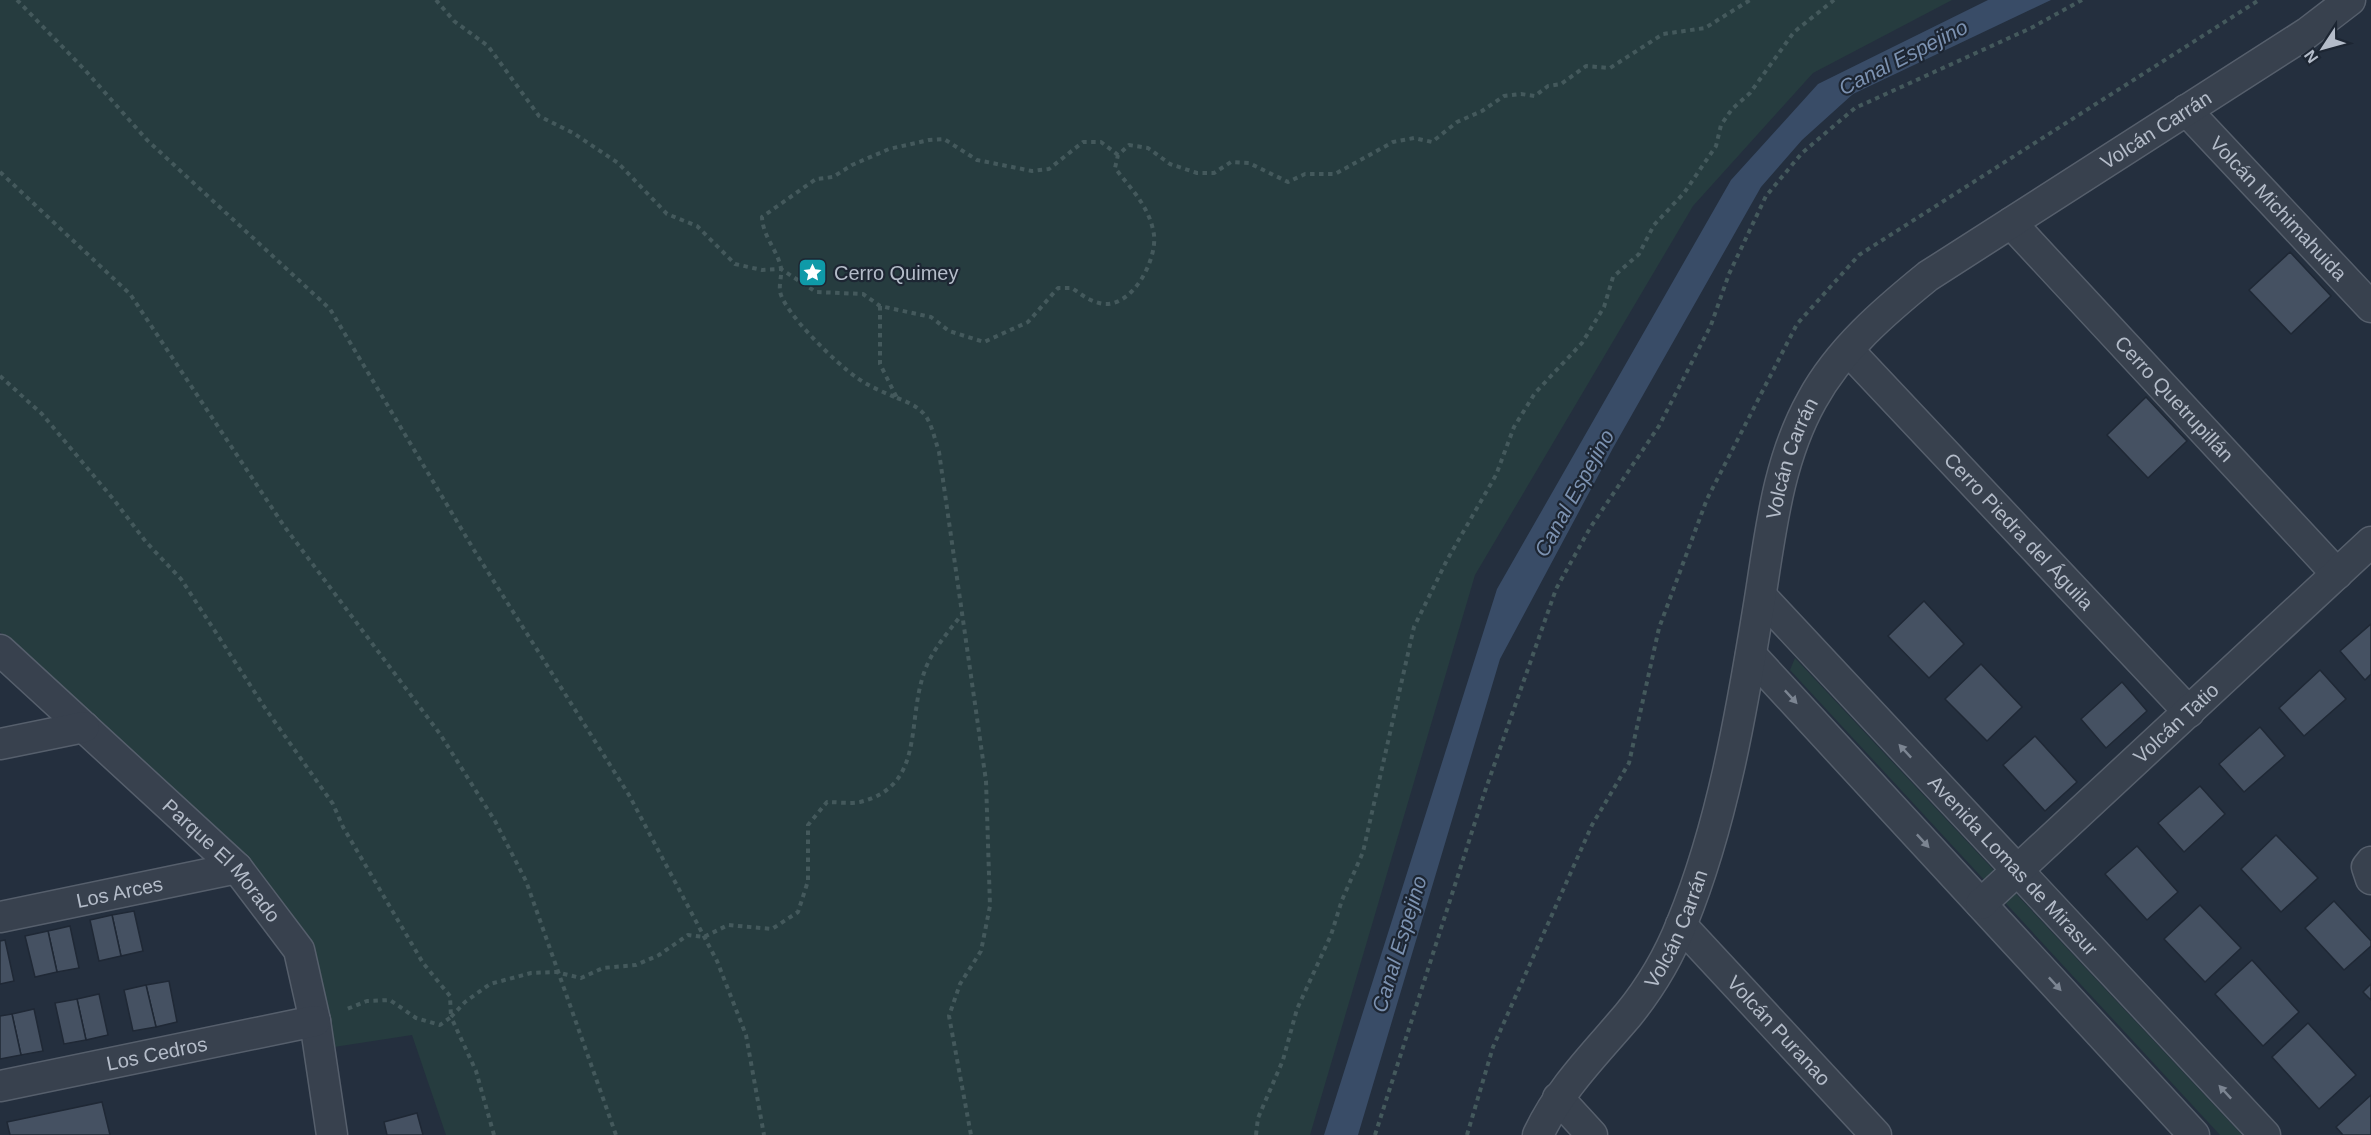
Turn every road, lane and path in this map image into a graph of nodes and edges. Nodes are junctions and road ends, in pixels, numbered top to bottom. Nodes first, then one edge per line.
1 (17, 0) edge
2 (436, 0) edge
3 (1750, 0) edge
4 (1834, 0) edge
5 (2082, 0) edge
6 (2350, 0) edge
7 (2186, 110) junction
8 (1118, 155) junction
9 (0, 172) edge
10 (2011, 223) junction
11 (781, 269) junction
12 (880, 306) junction
13 (2371, 307) edge
14 (1848, 350) junction
15 (0, 376) edge
16 (897, 398) junction
17 (2371, 542) edge
18 (2337, 574) junction
19 (1761, 596) junction
20 (962, 614) junction
21 (0, 650) edge
22 (1751, 655) junction
23 (2189, 712) junction
24 (84, 727) junction
25 (0, 744) edge
26 (2371, 862) edge
27 (237, 868) junction
28 (2017, 871) junction
29 (2371, 879) edge
30 (1981, 904) junction
31 (0, 917) edge
32 (1681, 926) junction
33 (704, 937) junction
34 (556, 972) junction
35 (451, 1017) junction
36 (315, 1021) junction
37 (0, 1086) edge
38 (1558, 1098) junction
39 (332, 1135) edge
40 (494, 1135) edge
41 (616, 1135) edge
42 (764, 1135) edge
43 (971, 1135) edge
44 (1256, 1135) edge
45 (1375, 1135) edge
46 (1538, 1135) edge
47 (1592, 1135) edge
48 (1876, 1135) edge
49 (2194, 1135) edge
50 (2265, 1135) edge

1 - 33 path
2 - 11 path
3 - 8 path
4 - 44 path
5 - 45 path
6 - 7 street, Volcán Carrán
7 - 10 street, Volcán Carrán
7 - 13 street, Volcán Michimahuida
8 - 11 path
8 - 12 path
9 - 34 path
10 - 14 street, Volcán Carrán
10 - 18 street, Cerro Quetrupillán
11 - 12 path
11 - 16 path
12 - 16 path
14 - 19 street, Volcán Carrán
14 - 23 street, Cerro Piedra del Águila
15 - 35 path
16 - 20 path
17 - 18 street, Volcán Tatio
18 - 23 street, Volcán Tatio
19 - 22 street, Volcán Carrán
28 -> 19 street, Avenida Lomas de Mirasur
20 - 33 path
20 - 43 path
21 - 24 street, Parque El Morado
22 -> 30 street
22 - 32 street, Volcán Carrán
23 - 28 street, Volcán Tatio
24 - 25 street
24 - 27 street, Parque El Morado
26 - 29 street
27 - 31 street, Los Arces
27 - 36 street, Parque El Morado
28 - 30 street, Volcán Tatio
50 -> 28 street, Avenida Lomas de Mirasur
30 -> 49 street
32 - 38 street, Volcán Carrán
32 - 48 street, Volcán Puranao
33 - 34 path
33 - 42 path
34 - 35 path
34 - 41 path
35 - 36 path
35 - 40 path
36 - 37 street, Los Cedros
36 - 39 street, Parque El Morado
38 - 46 street, Volcán Carrán
38 - 47 street

